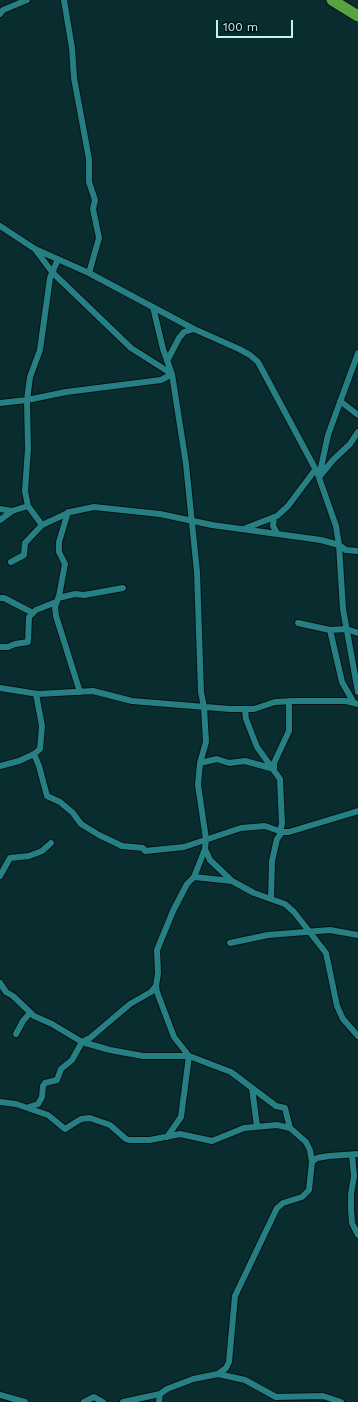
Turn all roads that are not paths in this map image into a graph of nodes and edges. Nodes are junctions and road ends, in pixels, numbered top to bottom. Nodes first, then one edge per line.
1 (27, 0) edge
2 (64, 0) edge
3 (332, 0) edge
4 (1, 12) edge
5 (358, 15) edge
6 (2, 227) edge
7 (0, 234) edge
8 (35, 248) junction
9 (58, 259) junction
10 (52, 272) junction
11 (90, 273) junction
12 (153, 307) junction
13 (194, 329) junction
14 (358, 353) edge
15 (167, 361) junction
16 (172, 374) junction
17 (27, 400) junction
18 (340, 401) junction
19 (0, 403) edge
20 (358, 415) edge
21 (358, 432) edge
22 (315, 470) junction
23 (319, 477) junction
24 (28, 506) junction
25 (0, 509) edge
26 (12, 511) junction
27 (68, 512) junction
28 (274, 517) junction
29 (0, 520) edge
30 (190, 520) junction
31 (42, 525) junction
32 (245, 529) junction
33 (277, 533) junction
34 (339, 545) junction
35 (358, 551) edge
36 (11, 562) dead end
37 (123, 588) dead end
38 (0, 598) edge
39 (57, 600) junction
40 (33, 613) junction
41 (298, 624) dead end
42 (346, 629) junction
43 (330, 630) junction
44 (358, 633) edge
45 (0, 648) edge
46 (0, 688) edge
47 (80, 692) junction
48 (358, 692) edge
49 (36, 694) junction
50 (289, 701) junction
51 (356, 703) edge
52 (204, 707) junction
53 (245, 709) junction
54 (34, 754) junction
55 (200, 763) junction
56 (0, 766) edge
57 (274, 769) junction
58 (358, 810) edge
59 (281, 831) junction
60 (206, 839) junction
61 (51, 843) dead end
62 (205, 849) junction
63 (0, 876) edge
64 (194, 877) junction
65 (232, 881) junction
66 (271, 898) junction
67 (309, 933) junction
68 (358, 935) edge
69 (230, 943) dead end
70 (1, 986) edge
71 (156, 986) junction
72 (30, 1013) junction
73 (16, 1034) dead end
74 (358, 1036) edge
75 (82, 1042) junction
76 (189, 1056) junction
77 (252, 1088) junction
78 (0, 1102) edge
79 (29, 1107) junction
80 (257, 1126) junction
81 (290, 1128) junction
82 (167, 1137) junction
83 (355, 1154) edge
84 (312, 1162) junction
85 (358, 1235) edge
86 (218, 1374) junction
87 (160, 1394) junction
88 (0, 1395) edge
89 (25, 1402) edge
90 (84, 1402) edge
91 (103, 1402) edge
92 (123, 1402) edge
93 (160, 1402) edge
94 (342, 1402) edge

1 - 4 street
2 - 11 street
3 - 5 highway
6 - 7 street
6 - 8 street
8 - 9 street
8 - 10 street
9 - 10 street
9 - 11 street
10 - 16 street
10 - 17 street
11 - 12 street
12 - 13 street
12 - 15 street
13 - 15 street
13 - 22 street
14 - 18 street
15 - 16 street
16 - 17 street
16 - 30 street
17 - 19 street
17 - 24 street
18 - 20 street
18 - 23 street
21 - 23 street
22 - 23 street
22 - 28 street
23 - 34 street
24 - 26 street
24 - 31 street
25 - 26 street
26 - 29 street
27 - 30 street
27 - 31 street
27 - 39 street
28 - 32 street
28 - 33 street
30 - 32 street
30 - 52 street
31 - 36 street
32 - 33 street
33 - 34 street
34 - 35 street
34 - 42 street
37 - 39 street
38 - 40 street
39 - 40 street
39 - 47 street
40 - 45 street
41 - 43 street
42 - 43 street
42 - 44 street
42 - 48 street
43 - 51 street
46 - 49 street
47 - 49 street
47 - 52 street
49 - 54 street
50 - 51 street
50 - 53 street
50 - 57 street
52 - 53 street
52 - 55 street
53 - 57 street
54 - 56 street
54 - 60 street
55 - 57 street
55 - 60 street
57 - 59 street
58 - 59 street
59 - 60 street
59 - 66 street
60 - 62 street
61 - 63 street
62 - 64 street
62 - 65 street
64 - 65 street
64 - 71 street
65 - 66 street
66 - 67 street
67 - 68 street
67 - 69 street
67 - 74 street
70 - 72 street
71 - 75 street
71 - 76 street
72 - 73 street
72 - 75 street
75 - 76 street
75 - 79 street
76 - 77 street
76 - 82 street
77 - 80 street
77 - 81 street
78 - 79 street
79 - 82 street
80 - 81 street
80 - 82 street
81 - 84 street
83 - 84 street
83 - 85 street
84 - 86 street
86 - 87 street
86 - 94 street
87 - 92 street
87 - 93 street
88 - 89 street
90 - 91 street

